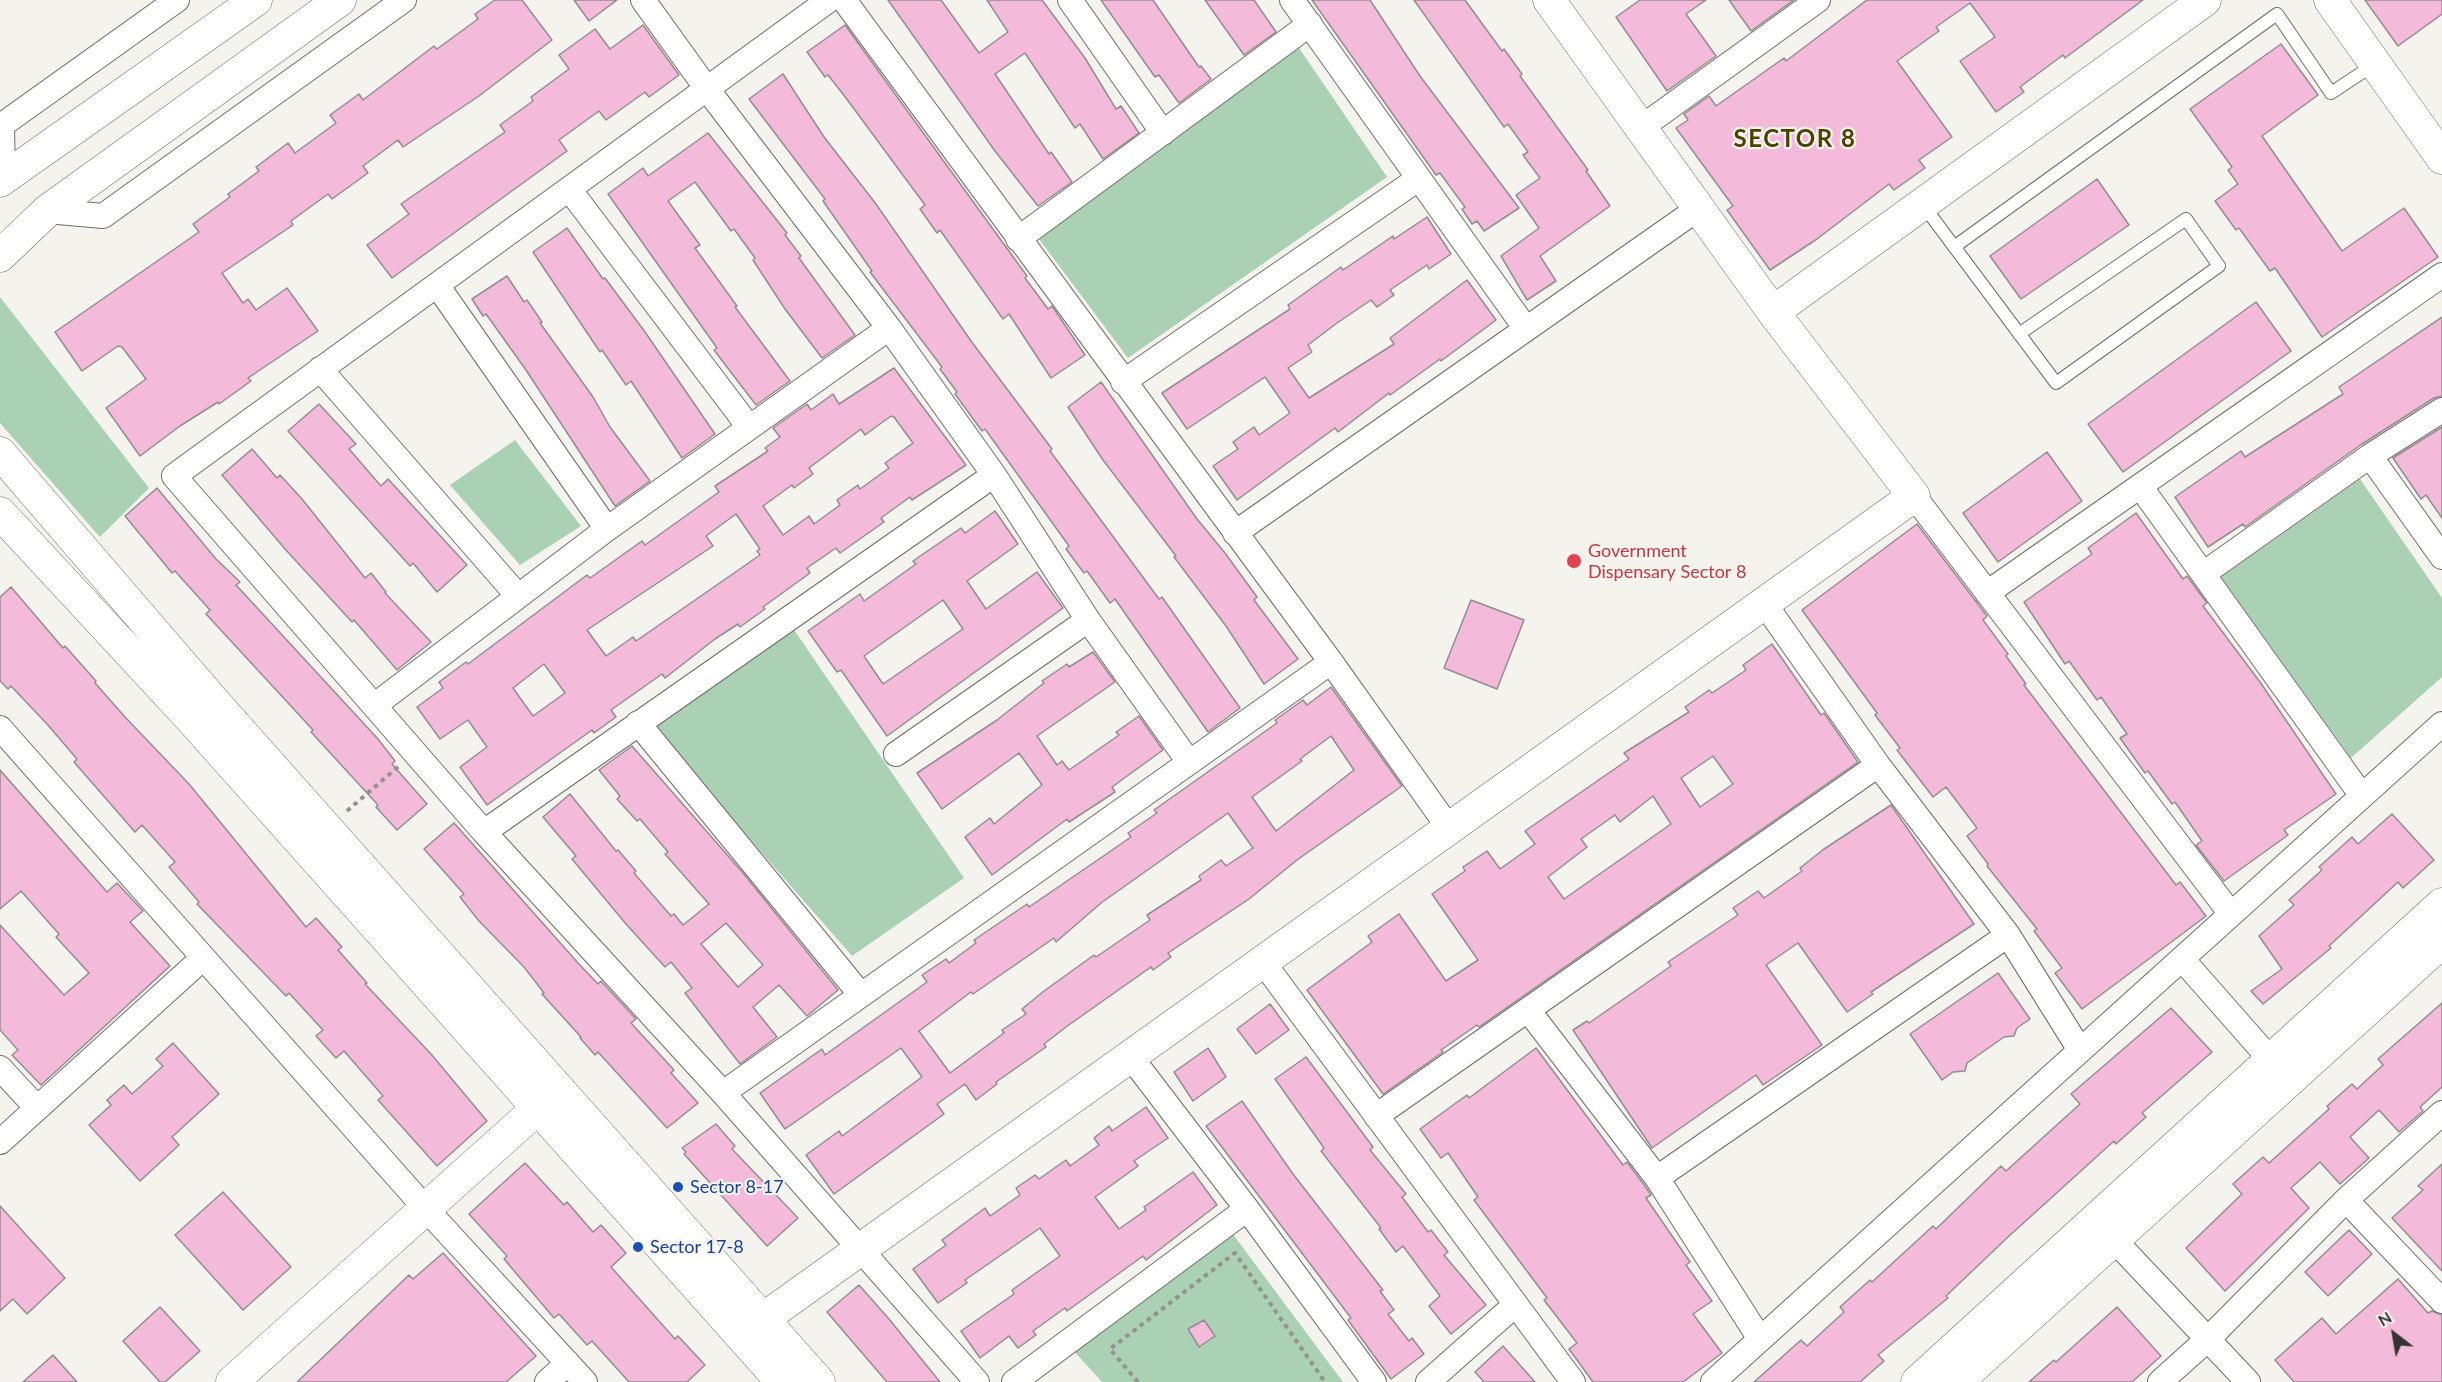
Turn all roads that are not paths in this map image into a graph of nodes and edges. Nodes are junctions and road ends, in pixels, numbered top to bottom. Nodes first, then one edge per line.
1 (177, 0) edge
2 (256, 0) edge
3 (340, 0) edge
4 (404, 0) edge
5 (643, 0) edge
6 (829, 0) edge
7 (844, 0) edge
8 (1070, 0) edge
9 (1292, 0) edge
10 (1550, 0) edge
11 (1818, 0) edge
12 (2205, 0) edge
13 (2330, 0) edge
14 (1310, 24) junction
15 (2375, 63) junction
16 (707, 89) junction
17 (1642, 127) junction
18 (1163, 133) junction
19 (2440, 151) edge
20 (1418, 179) junction
21 (1, 180) edge
22 (569, 189) junction
23 (1922, 204) junction
24 (1699, 208) junction
25 (47, 211) junction
26 (1018, 239) junction
27 (1954, 247) junction
28 (0, 256) edge
29 (2442, 275) edge
30 (437, 285) junction
31 (1773, 312) junction
32 (889, 328) junction
33 (1526, 329) junction
34 (2019, 334) junction
35 (320, 369) junction
36 (1123, 382) junction
37 (2442, 410) edge
38 (749, 427) junction
39 (0, 453) edge
40 (2370, 456) junction
41 (994, 476) junction
42 (2140, 486) junction
43 (1914, 496) junction
44 (0, 513) edge
45 (607, 529) junction
46 (1235, 533) junction
47 (2442, 558) edge
48 (2203, 574) junction
49 (1987, 593) junction
50 (518, 596) junction
51 (1764, 603) junction
52 (1088, 620) junction
53 (1331, 662) junction
54 (375, 705) junction
55 (638, 723) junction
56 (2442, 724) edge
57 (0, 728) edge
58 (896, 754) dead end
59 (1189, 762) junction
60 (1878, 765) junction
61 (2362, 796) junction
62 (1449, 828) junction
63 (484, 832) junction
64 (2442, 904) edge
65 (2231, 915) junction
66 (2008, 934) junction
67 (2442, 942) edge
68 (203, 958) junction
69 (2182, 958) junction
70 (1263, 962) junction
71 (861, 995) junction
72 (1528, 1010) junction
73 (2080, 1050) junction
74 (1130, 1056) junction
75 (2271, 1059) junction
76 (0, 1068) edge
77 (723, 1093) junction
78 (37, 1108) junction
79 (538, 1108) junction
80 (2442, 1113) edge
81 (1376, 1116) junction
82 (0, 1142) edge
83 (1657, 1178) junction
84 (2346, 1200) junction
85 (426, 1209) junction
86 (1247, 1209) junction
87 (2104, 1230) junction
88 (860, 1250) junction
89 (2442, 1301) edge
90 (1515, 1305) junction
91 (763, 1319) junction
92 (2209, 1338) junction
93 (1760, 1339) junction
94 (568, 1363) junction
95 (232, 1382) edge
96 (547, 1382) edge
97 (585, 1382) edge
98 (782, 1382) edge
99 (819, 1382) edge
100 (977, 1382) edge
101 (1014, 1382) edge
102 (1374, 1382) edge
103 (1428, 1382) edge
104 (1573, 1382) edge
105 (1713, 1382) edge
106 (1917, 1382) edge
107 (1957, 1382) edge
108 (2160, 1382) edge
109 (2248, 1382) edge

1 - 21 street
2 - 21 street
3 - 25 street
4 - 25 street
5 - 16 street
6 - 16 street
7 - 26 street
8 - 18 street
9 - 14 street
10 - 17 street
11 - 17 street
12 - 23 street
13 - 15 street
14 - 18 street
14 - 20 street
15 - 19 street
15 - 27 lane
16 - 22 street
16 - 32 street
17 - 24 street
18 - 26 street
20 - 33 street
20 - 36 street
22 - 30 street
22 - 38 street
23 - 27 lane
23 - 31 street
24 - 31 street
24 - 33 street
25 - 28 street
26 - 36 street
27 - 34 lane
29 - 42 street
30 - 35 street
30 - 45 street
31 - 43 street
32 - 38 street
32 - 41 street
33 - 46 street
34 - 34 lane
35 - 50 street
35 - 54 street
36 - 46 street
37 - 40 street
38 - 45 street
39 - 91 street
40 - 47 street
40 - 48 street
41 - 52 street
41 - 55 street
42 - 48 street
42 - 49 street
43 - 49 street
43 - 51 street
44 - 79 street
45 - 50 street
46 - 53 street
48 - 61 street
49 - 65 street
50 - 54 street
51 - 60 street
51 - 62 street
52 - 58 street
52 - 59 street
53 - 59 street
53 - 62 street
54 - 63 street
55 - 63 street
55 - 71 street
56 - 61 street
57 - 68 street
59 - 71 street
60 - 66 street
60 - 72 street
61 - 65 street
62 - 70 street
63 - 77 street
64 - 75 street
65 - 69 street
66 - 73 street
66 - 83 street
67 - 87 street
68 - 78 street
68 - 85 street
69 - 73 street
69 - 75 street
70 - 74 street
70 - 81 street
71 - 77 street
72 - 81 street
72 - 83 street
73 - 93 street
74 - 86 street
74 - 88 street
75 - 87 street
76 - 78 street
77 - 88 street
78 - 82 street
79 - 85 street
79 - 98 street
80 - 84 street
81 - 90 street
83 - 93 street
84 - 89 street
84 - 92 street
85 - 94 street
85 - 95 street
86 - 101 street
86 - 102 street
87 - 92 street
87 - 106 street
87 - 107 street
88 - 91 street
88 - 100 street
90 - 103 street
90 - 104 street
91 - 99 street
92 - 108 street
92 - 109 street
93 - 105 street
94 - 96 street
94 - 97 street

